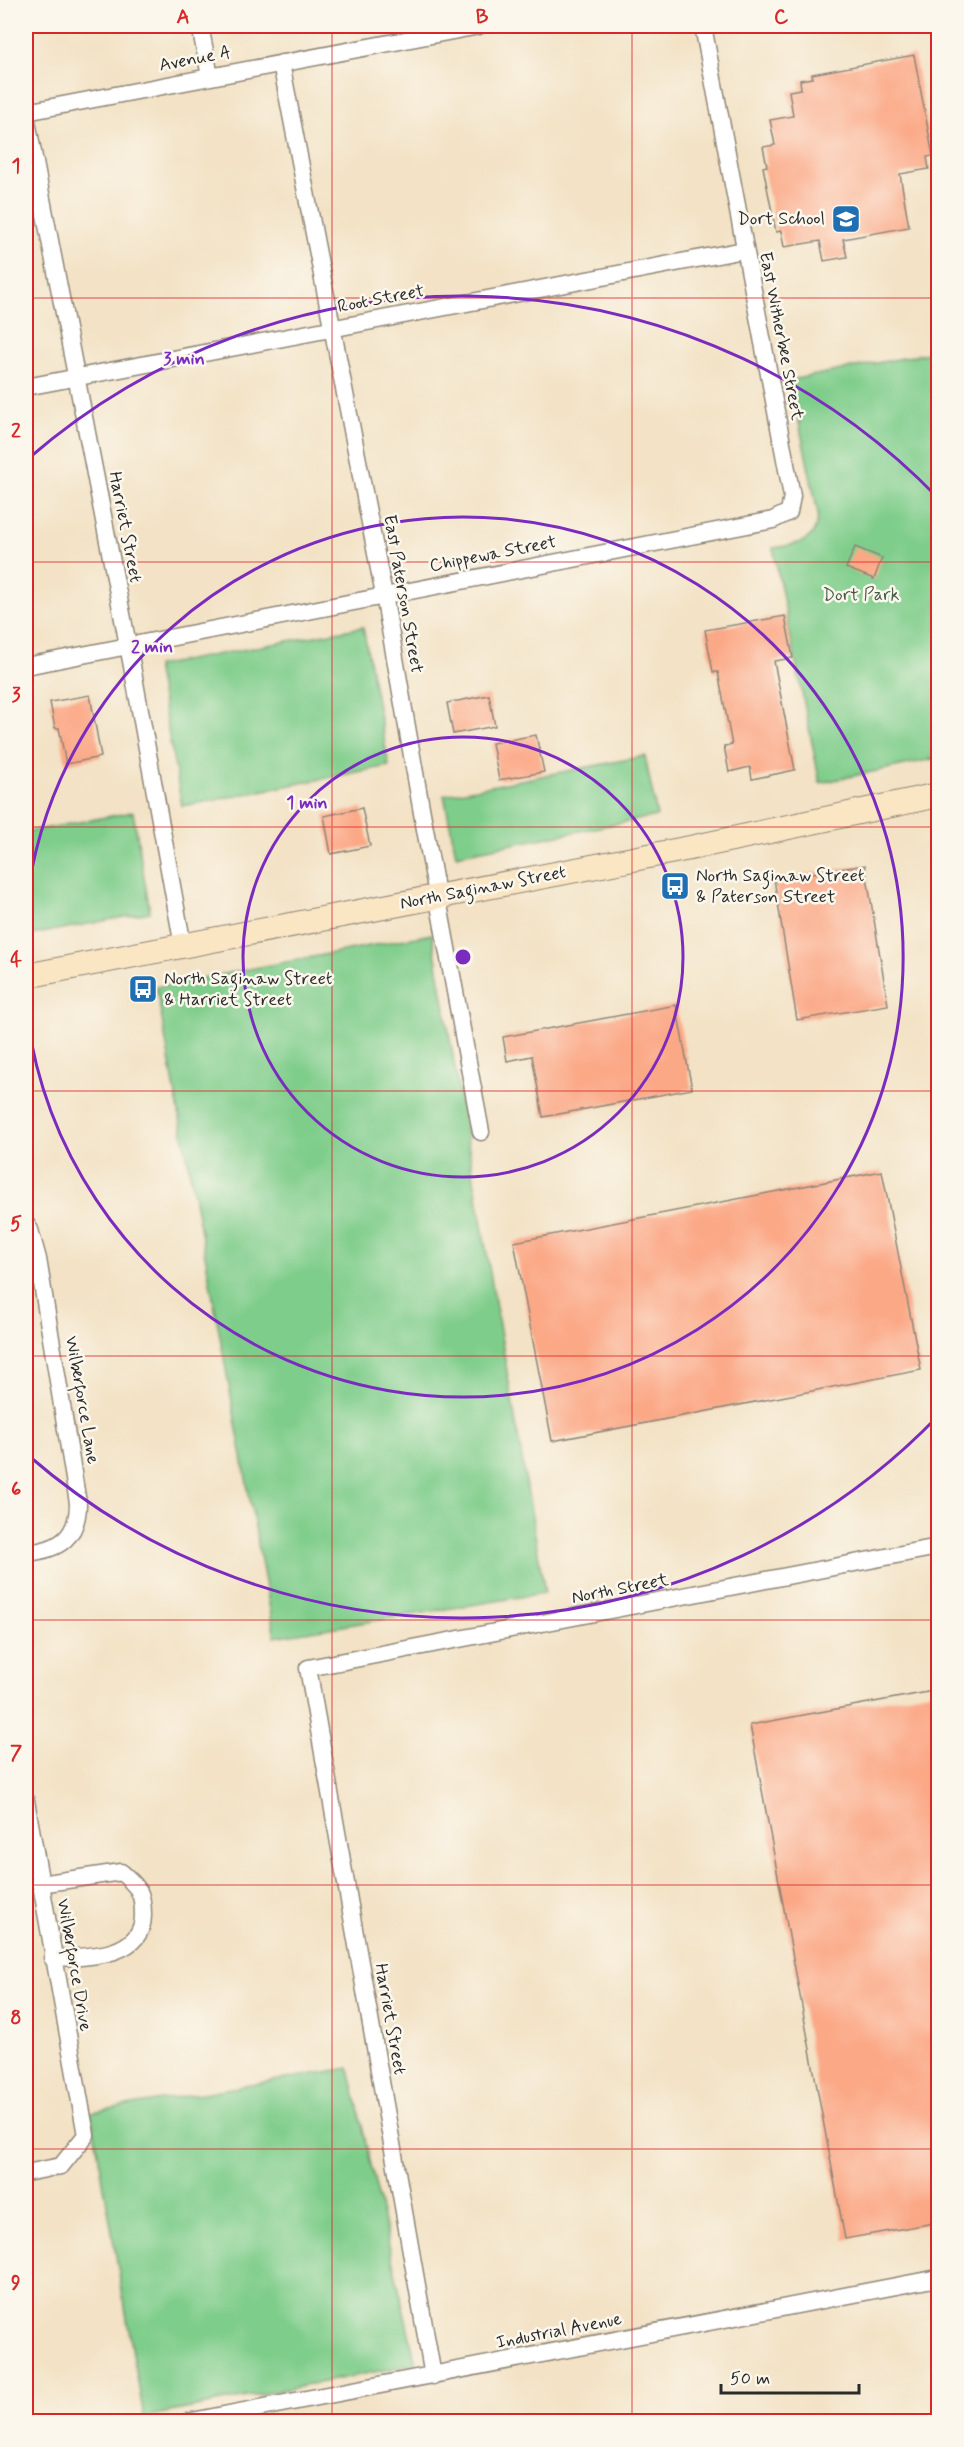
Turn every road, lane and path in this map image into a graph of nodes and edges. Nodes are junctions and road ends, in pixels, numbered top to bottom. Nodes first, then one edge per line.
1 (200, 26) edge
2 (470, 26) edge
3 (703, 26) edge
4 (281, 63) junction
5 (210, 76) junction
6 (26, 114) edge
7 (744, 250) junction
8 (332, 328) junction
9 (77, 378) junction
10 (26, 387) edge
11 (789, 512) joint
12 (384, 595) junction
13 (128, 646) junction
14 (26, 666) edge
15 (939, 795) edge
16 (438, 897) junction
17 (183, 946) junction
18 (26, 976) edge
19 (481, 1132) dead end
20 (26, 1224) edge
21 (939, 1547) edge
22 (26, 1553) edge
23 (308, 1668) joint
24 (26, 1801) edge
25 (40, 1884) junction
26 (52, 1958) junction
27 (26, 2173) edge
28 (939, 2278) edge
29 (433, 2376) junction
30 (187, 2421) edge

1 - 5 street
2 - 4 street, Avenue A
3 - 7 street, East Witherbee Street
4 - 5 street, Avenue A
4 - 8 street, East Paterson Street
5 - 6 street, Avenue A
6 - 9 street, Harriet Street
7 - 8 street, Root Street
7 - 11 street, East Witherbee Street
8 - 9 street, Root Street
8 - 12 street, East Paterson Street
9 - 10 street, Root Street
9 - 13 street, Harriet Street
11 - 12 street, Chippewa Street
12 - 13 street, Chippewa Street
12 - 16 street, East Paterson Street
13 - 14 street, Chippewa Street
13 - 17 street, Harriet Street
15 - 16 main road, North Saginaw Street
16 - 17 main road, North Saginaw Street
16 - 19 street, East Paterson Street
17 - 18 main road, North Saginaw Street
20 - 22 street, Wilberforce Lane
21 - 23 street, North Street
23 - 29 street, Harriet Street
24 - 25 street, Wilberforce Drive
25 - 26 street, Wilberforce Drive
25 - 26 street
26 - 27 street, Wilberforce Drive
28 - 29 street, Industrial Avenue
29 - 30 street, Industrial Avenue

